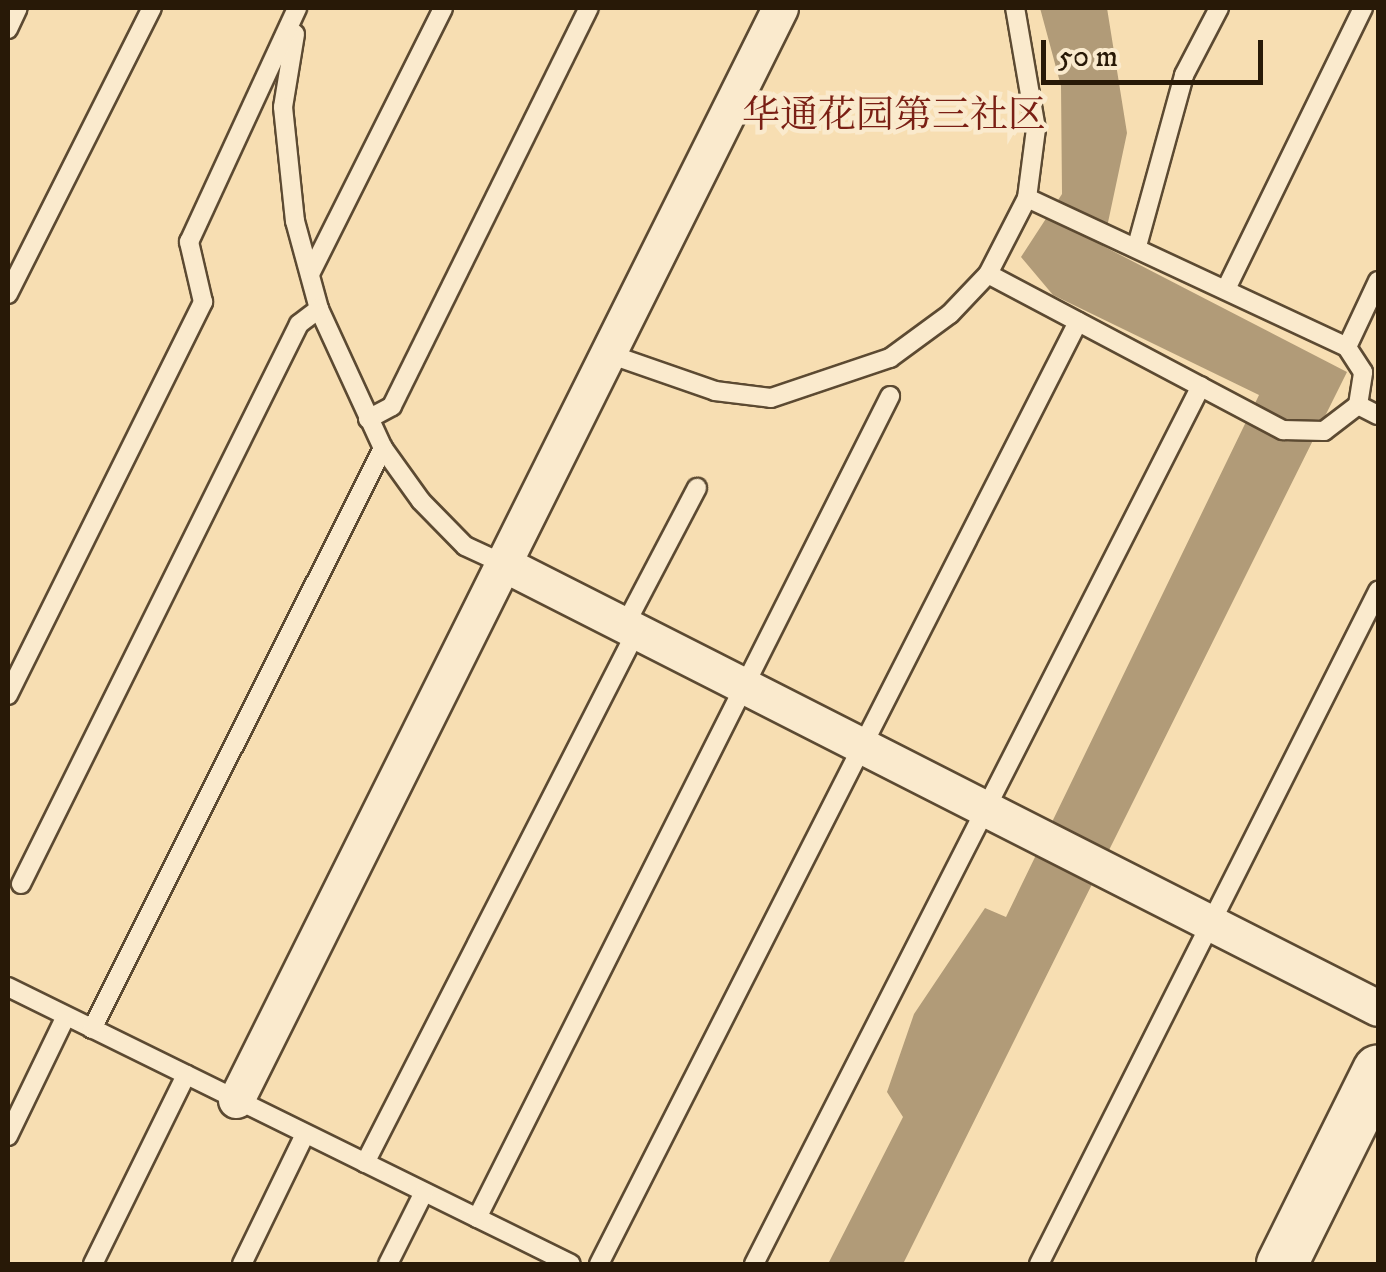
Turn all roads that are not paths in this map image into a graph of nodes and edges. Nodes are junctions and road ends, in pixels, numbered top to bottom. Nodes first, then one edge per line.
1 (18, 8) edge
2 (152, 8) edge
3 (300, 8) edge
4 (443, 8) edge
5 (589, 8) edge
6 (780, 8) edge
7 (1015, 8) edge
8 (1219, 8) edge
9 (1362, 8) edge
10 (8, 28) edge
11 (258, 96) junction
12 (283, 107) junction
13 (1027, 198) junction
14 (1136, 246) junction
15 (310, 274) junction
16 (988, 274) junction
17 (1378, 281) edge
18 (1226, 289) junction
19 (8, 294) edge
20 (319, 309) junction
21 (1078, 322) junction
22 (1347, 346) junction
23 (609, 354) junction
24 (1201, 386) junction
25 (890, 396) dead end
26 (1358, 405) junction
27 (1378, 416) edge
28 (368, 419) junction
29 (382, 448) junction
30 (697, 488) dead end
31 (504, 564) junction
32 (1378, 591) edge
33 (631, 628) junction
34 (746, 686) junction
35 (8, 694) edge
36 (866, 746) junction
37 (997, 812) junction
38 (21, 884) dead end
39 (1215, 922) junction
40 (8, 987) edge
41 (1378, 1008) edge
42 (66, 1016) junction
43 (92, 1029) junction
44 (1378, 1071) edge
45 (186, 1074) junction
46 (236, 1100) junction
47 (306, 1134) junction
48 (8, 1136) edge
49 (366, 1163) junction
50 (424, 1192) junction
51 (477, 1218) junction
52 (93, 1264) edge
53 (242, 1264) edge
54 (388, 1264) edge
55 (571, 1264) edge
56 (599, 1264) edge
57 (754, 1264) edge
58 (1038, 1264) edge
59 (1282, 1264) edge

1 - 10 lane
2 - 19 lane
3 - 11 lane
3 - 12 lane
4 - 15 lane
5 - 28 lane
6 - 23 street
7 - 13 lane
8 - 14 lane
9 - 18 lane
11 - 12 lane
11 - 35 lane
12 - 15 lane
13 - 14 lane
13 - 16 lane
14 - 18 lane
15 - 20 lane
16 - 21 lane
16 - 23 lane
17 - 22 lane
18 - 22 lane
20 - 28 lane
20 - 38 lane
21 - 24 lane
21 - 36 lane
22 - 26 lane
23 - 31 street
24 - 26 lane
24 - 37 lane
25 - 34 lane
26 - 27 lane
28 - 29 lane
29 - 31 lane
29 - 43 lane
30 - 33 lane
31 - 33 street
31 - 46 street
32 - 39 lane
33 - 34 street
33 - 49 lane
34 - 36 street
34 - 51 lane
36 - 37 street
36 - 56 lane
37 - 39 street
37 - 57 lane
39 - 41 street
39 - 58 lane
40 - 42 lane
42 - 43 lane
42 - 48 lane
43 - 45 lane
44 - 59 street
45 - 46 lane
45 - 52 lane
46 - 47 lane
47 - 49 lane
47 - 53 lane
49 - 50 lane
50 - 51 lane
50 - 54 lane
51 - 55 lane

